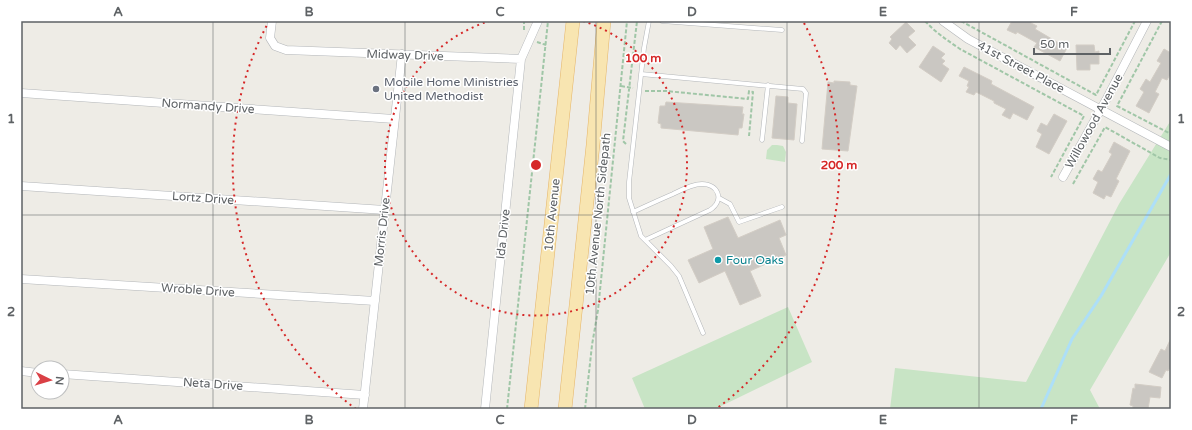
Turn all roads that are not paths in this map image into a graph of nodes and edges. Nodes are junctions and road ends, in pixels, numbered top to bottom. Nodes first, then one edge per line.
1 (272, 21) edge
2 (538, 21) edge
3 (573, 21) edge
4 (604, 21) edge
5 (649, 21) edge
6 (662, 21) edge
7 (680, 21) edge
8 (943, 21) edge
9 (1147, 21) edge
10 (782, 30) dead end
11 (402, 54) junction
12 (521, 59) junction
13 (641, 74) junction
14 (768, 85) junction
15 (21, 93) edge
16 (1100, 110) junction
17 (394, 119) junction
18 (762, 140) dead end
19 (802, 141) dead end
20 (1171, 147) edge
21 (1063, 177) dead end
22 (21, 186) edge
23 (719, 198) junction
24 (782, 207) dead end
25 (385, 210) junction
26 (633, 212) junction
27 (645, 240) junction
28 (21, 279) edge
29 (375, 301) junction
30 (703, 333) dead end
31 (70, 375) edge
32 (365, 395) junction
33 (363, 409) edge
34 (485, 409) edge
35 (531, 409) edge
36 (565, 409) edge

1 - 11 street, Midway Drive
2 - 12 street
3 - 35 main road, 10th Avenue
4 - 36 main road
5 - 13 lane
6 - 7 lane
7 - 10 lane
8 - 16 street, 41st Street Place
9 - 16 street, Willowood Avenue
11 - 12 street, Midway Drive
11 - 17 street, Morris Drive
12 - 34 street, Ida Drive
13 - 14 lane
13 - 26 lane
14 - 18 lane
14 - 19 lane
15 - 17 street, Normandy Drive
16 - 20 street, 41st Street Place
16 - 21 street, Willowood Avenue
17 - 25 street, Morris Drive
22 - 25 street, Lortz Drive
23 - 24 lane
23 - 26 lane
23 - 27 lane
25 - 29 street, Morris Drive
26 - 27 lane
27 - 30 lane
28 - 29 street, Wroble Drive
29 - 32 street, Morris Drive
31 - 32 street, Neta Drive
32 - 33 street, Morris Drive

